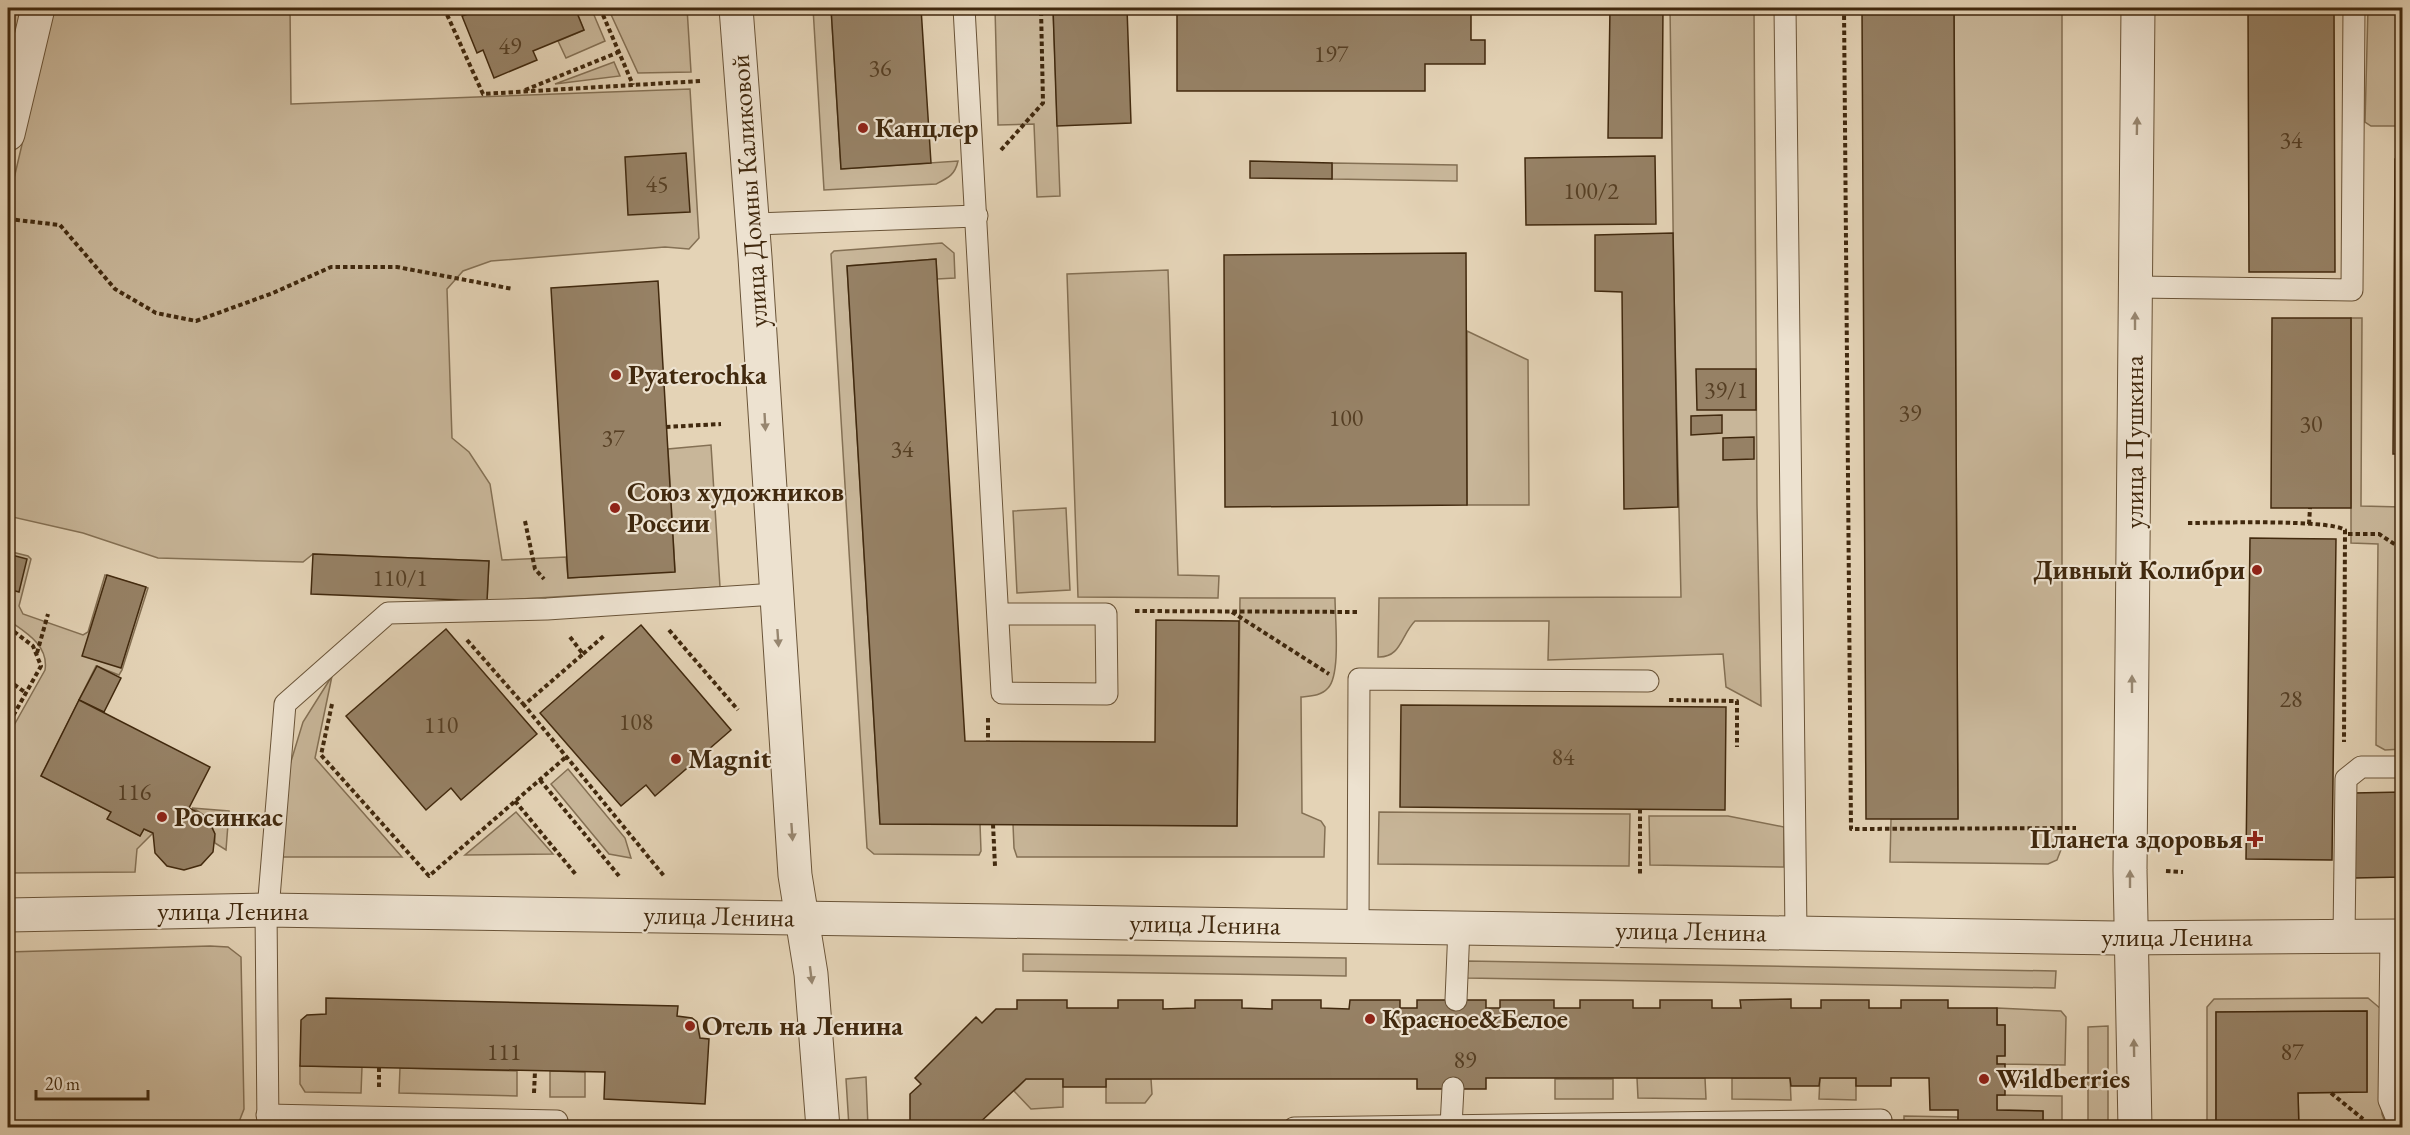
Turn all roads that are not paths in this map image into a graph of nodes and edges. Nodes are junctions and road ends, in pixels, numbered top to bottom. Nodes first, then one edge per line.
1 (38, 8) edge
2 (736, 8) edge
3 (964, 8) edge
4 (1785, 8) edge
5 (2138, 8) edge
6 (2354, 8) edge
7 (8, 134) edge
8 (977, 216) junction
9 (753, 224) junction
10 (2135, 287) junction
11 (775, 594) junction
12 (999, 614) junction
13 (1648, 681) dead end
14 (2403, 767) edge
15 (267, 910) junction
16 (8, 915) edge
17 (801, 918) junction
18 (1358, 926) junction
19 (1459, 927) junction
20 (1797, 933) junction
21 (2397, 936) edge
22 (2344, 937) junction
23 (2131, 938) junction
24 (1456, 1000) dead end
25 (1453, 1089) dead end
26 (2403, 1118) edge
27 (267, 1121) edge
28 (557, 1121) road end
29 (1451, 1126) junction
30 (823, 1128) edge
31 (1294, 1128) edge
32 (1881, 1128) edge
33 (2135, 1128) edge

1 - 7 street
2 - 9 street, улица Домны Каликовой
3 - 8 lane
4 - 20 lane
10 -> 5 street, улица Пушкина
6 - 10 lane
8 - 9 lane
8 - 12 lane
9 -> 11 street, улица Домны Каликовой
23 -> 10 street, улица Пушкина
11 - 15 lane
11 -> 17 street, улица Домны Каликовой
12 - 12 lane
13 - 18 lane
14 - 22 lane
15 - 16 street, улица Ленина
15 - 17 street, улица Ленина
15 - 27 lane
17 - 18 street, улица Ленина
17 -> 30 street, улица Домны Каликовой
18 - 19 street, улица Ленина
19 - 20 street, улица Ленина
19 - 24 lane
20 - 23 street, улица Ленина
21 - 22 street, улица Ленина
21 - 26 lane
22 - 23 street, улица Ленина
33 -> 23 street, улица Пушкина
25 - 29 lane
27 - 28 lane
29 - 31 lane
29 - 32 lane

